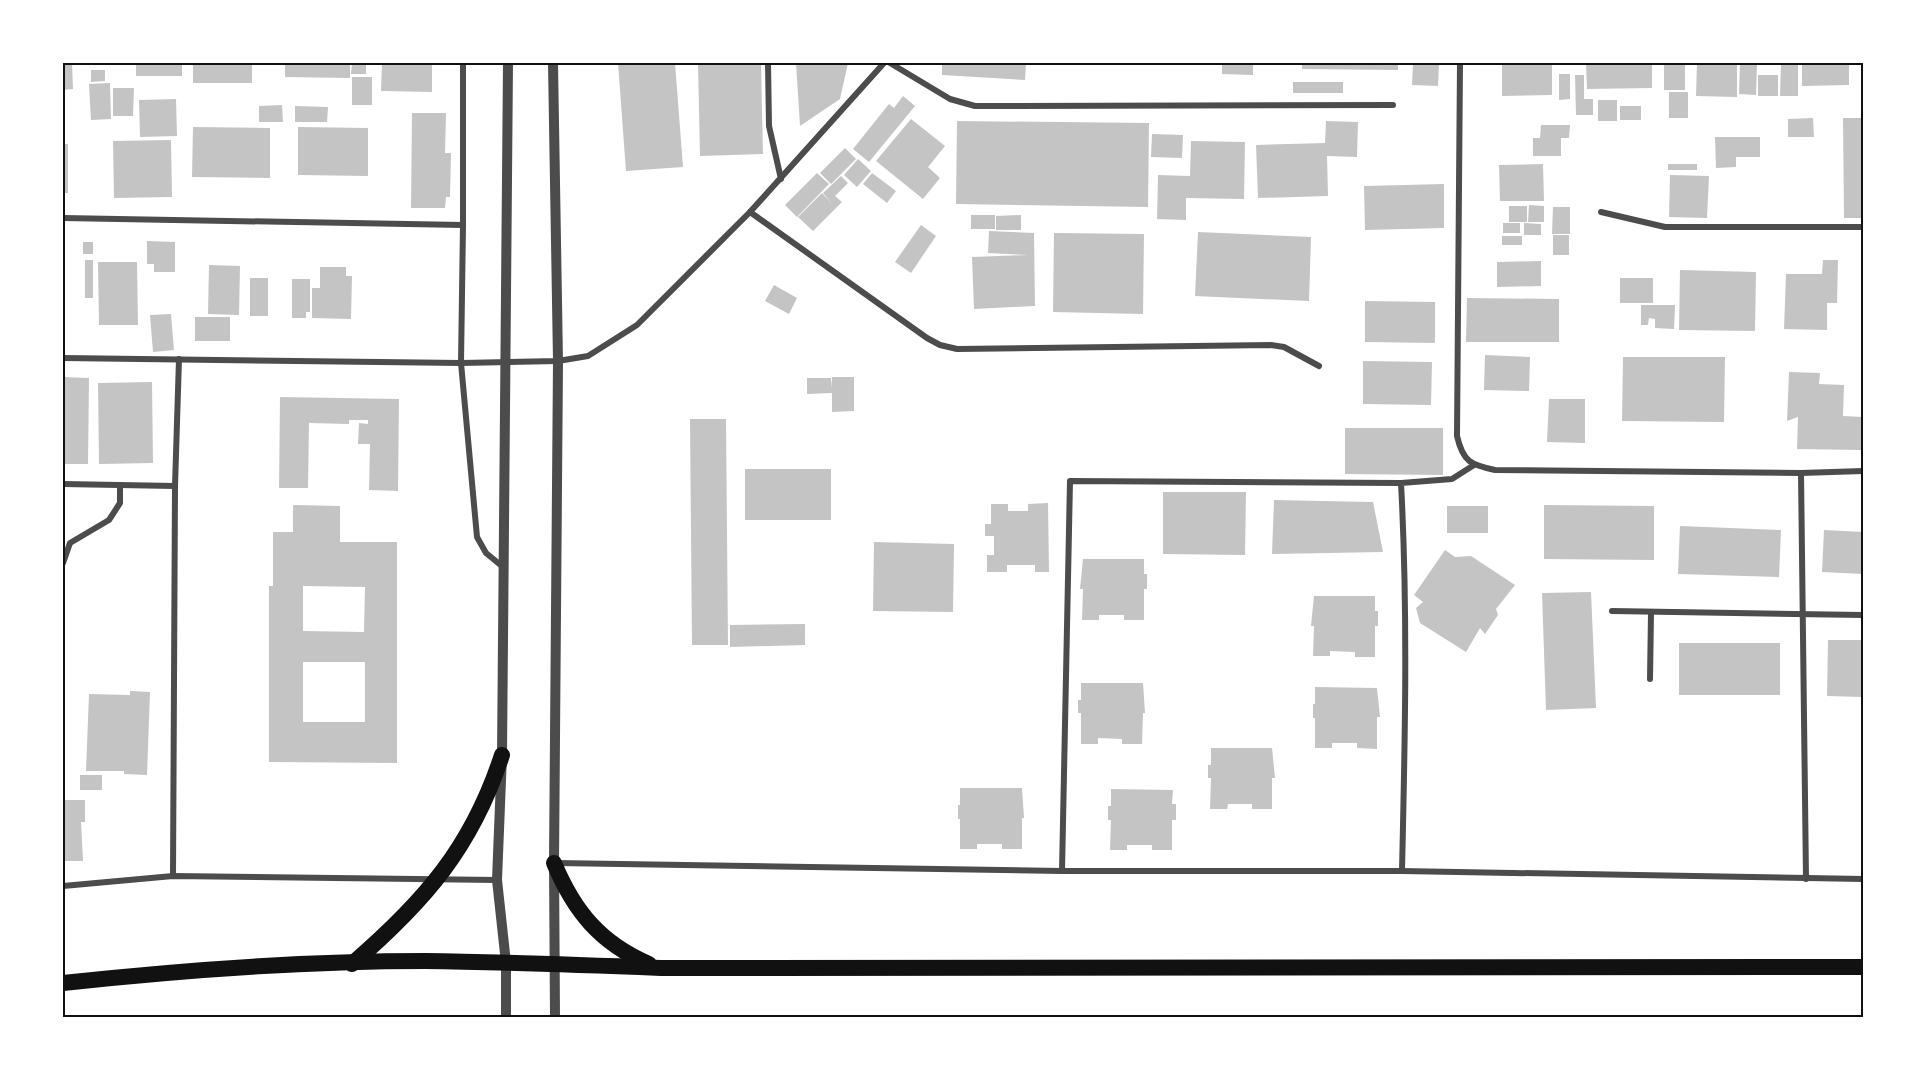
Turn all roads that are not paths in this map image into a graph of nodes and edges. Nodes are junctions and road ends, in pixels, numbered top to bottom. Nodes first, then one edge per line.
1 (463, 63) edge
2 (508, 63) edge
3 (553, 63) edge
4 (768, 63) edge
5 (884, 63) edge
6 (890, 63) edge
7 (1460, 63) edge
8 (1393, 105) dead end
9 (781, 179) junction
10 (750, 212) junction
11 (1601, 212) dead end
12 (63, 218) edge
13 (463, 225) junction
14 (1863, 227) edge
15 (63, 358) edge
16 (179, 359) junction
17 (558, 361) junction
18 (506, 362) junction
19 (461, 363) junction
20 (1319, 366) dead end
21 (1474, 465) junction
22 (1863, 471) edge
23 (1801, 473) junction
24 (1401, 483) junction
25 (63, 484) edge
26 (120, 485) junction
27 (176, 486) junction
28 (63, 563) edge
29 (504, 567) junction
30 (1612, 611) dead end
31 (1651, 612) junction
32 (1803, 615) junction
33 (1863, 615) edge
34 (1650, 679) dead end
35 (502, 754) junction
36 (554, 863) junction
37 (1062, 871) junction
38 (1402, 871) junction
39 (173, 876) junction
40 (1806, 879) junction
41 (1863, 879) edge
42 (437, 880) junction
43 (497, 880) junction
44 (63, 886) edge
45 (506, 963) junction
46 (352, 964) junction
47 (554, 964) junction
48 (1863, 967) edge
49 (661, 968) junction
50 (63, 983) edge
51 (506, 1017) edge
52 (555, 1017) edge

1 - 13 street
2 - 18 street
3 - 17 street
4 - 9 street
5 - 9 street
6 - 8 street
7 - 21 street
9 - 10 street
10 - 17 street
10 - 20 street
11 - 14 street
12 - 13 street
13 - 19 street
15 - 16 street
16 - 19 street
16 - 27 street
17 - 18 street
17 - 36 street
18 - 19 street
18 - 29 street
19 - 29 street
21 - 23 street
21 - 24 street
22 - 23 street
23 - 32 street
24 - 37 street
24 - 38 street
25 - 26 street
26 - 27 street
26 - 28 street
27 - 39 street
29 - 35 street
30 - 31 street
31 - 32 street
31 - 34 street
32 - 33 street
32 - 40 street
35 - 42 highway
35 - 43 street
36 - 37 street
36 - 47 street
36 - 49 highway
37 - 38 street
38 - 40 street
39 - 42 street
39 - 44 street
40 - 41 street
42 - 43 street
42 - 46 highway
43 - 45 street
45 - 46 highway
45 - 47 highway
45 - 51 street
46 - 50 highway
47 - 49 highway
47 - 52 street
48 - 49 highway

